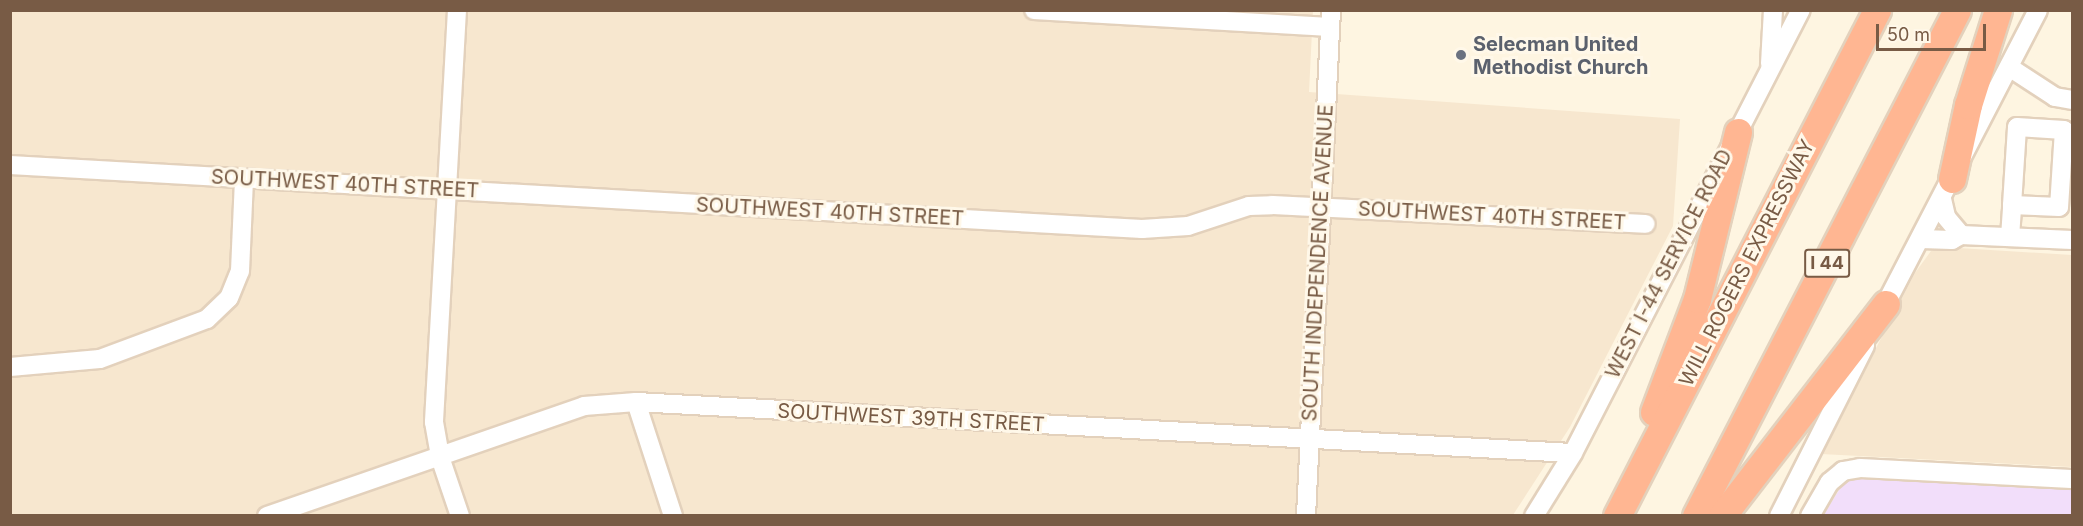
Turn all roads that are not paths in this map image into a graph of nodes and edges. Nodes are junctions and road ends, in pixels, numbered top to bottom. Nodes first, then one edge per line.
1 (457, 10) edge
2 (1034, 10) edge
3 (1773, 10) edge
4 (1801, 10) edge
5 (1877, 10) edge
6 (1957, 10) edge
7 (1998, 10) edge
8 (2038, 10) edge
9 (1330, 19) edge
10 (2009, 67) junction
11 (1770, 72) junction
12 (2073, 100) edge
13 (1738, 132) junction
14 (10, 165) edge
15 (244, 178) junction
16 (1947, 189) junction
17 (446, 191) junction
18 (2012, 205) junction
19 (1321, 207) junction
20 (1646, 224) dead end
21 (1960, 235) junction
22 (2010, 237) junction
23 (1922, 239) junction
24 (2073, 240) edge
25 (1886, 304) junction
26 (10, 367) edge
27 (636, 402) junction
28 (1310, 442) junction
29 (1573, 453) junction
30 (440, 457) junction
31 (2073, 479) edge
32 (1618, 514) edge
33 (267, 516) edge
34 (460, 516) edge
35 (673, 516) edge
36 (1306, 516) edge
37 (1534, 516) edge
38 (1696, 516) edge
39 (1722, 516) edge
40 (1779, 516) edge
41 (1810, 516) edge

1 - 17 street
2 - 9 street
3 - 11 street
4 - 11 street, WEST I-44 SERVICE ROAD
5 - 32 highway, WILL ROGERS EXPRESSWAY
6 - 38 highway, I 44
7 - 16 highway
8 - 10 street
9 - 19 street, SOUTH INDEPENDENCE AVENUE
10 - 12 street
10 - 16 street
11 - 13 street, WEST I-44 SERVICE ROAD
13 - 29 street, WEST I-44 SERVICE ROAD
13 - 32 highway
14 - 15 street, SOUTHWEST 40TH STREET
15 - 17 street, SOUTHWEST 40TH STREET
15 - 26 street
16 - 21 street
16 - 23 street
17 - 19 street, SOUTHWEST 40TH STREET
17 - 30 street
18 - 18 street
18 - 22 street
19 - 20 street, SOUTHWEST 40TH STREET
19 - 28 street, SOUTH INDEPENDENCE AVENUE
21 - 22 street
21 - 23 street
22 - 24 street
23 - 25 street
25 - 39 highway
25 - 40 street
27 - 28 street, SOUTHWEST 39TH STREET
27 - 30 street, SOUTHWEST 39TH STREET
27 - 35 street
28 - 29 street, SOUTHWEST 39TH STREET
28 - 36 street, SOUTH INDEPENDENCE AVENUE
29 - 37 street, WEST I-44 SERVICE ROAD
30 - 33 street, SOUTHWEST 39TH STREET
30 - 34 street
31 - 41 street

